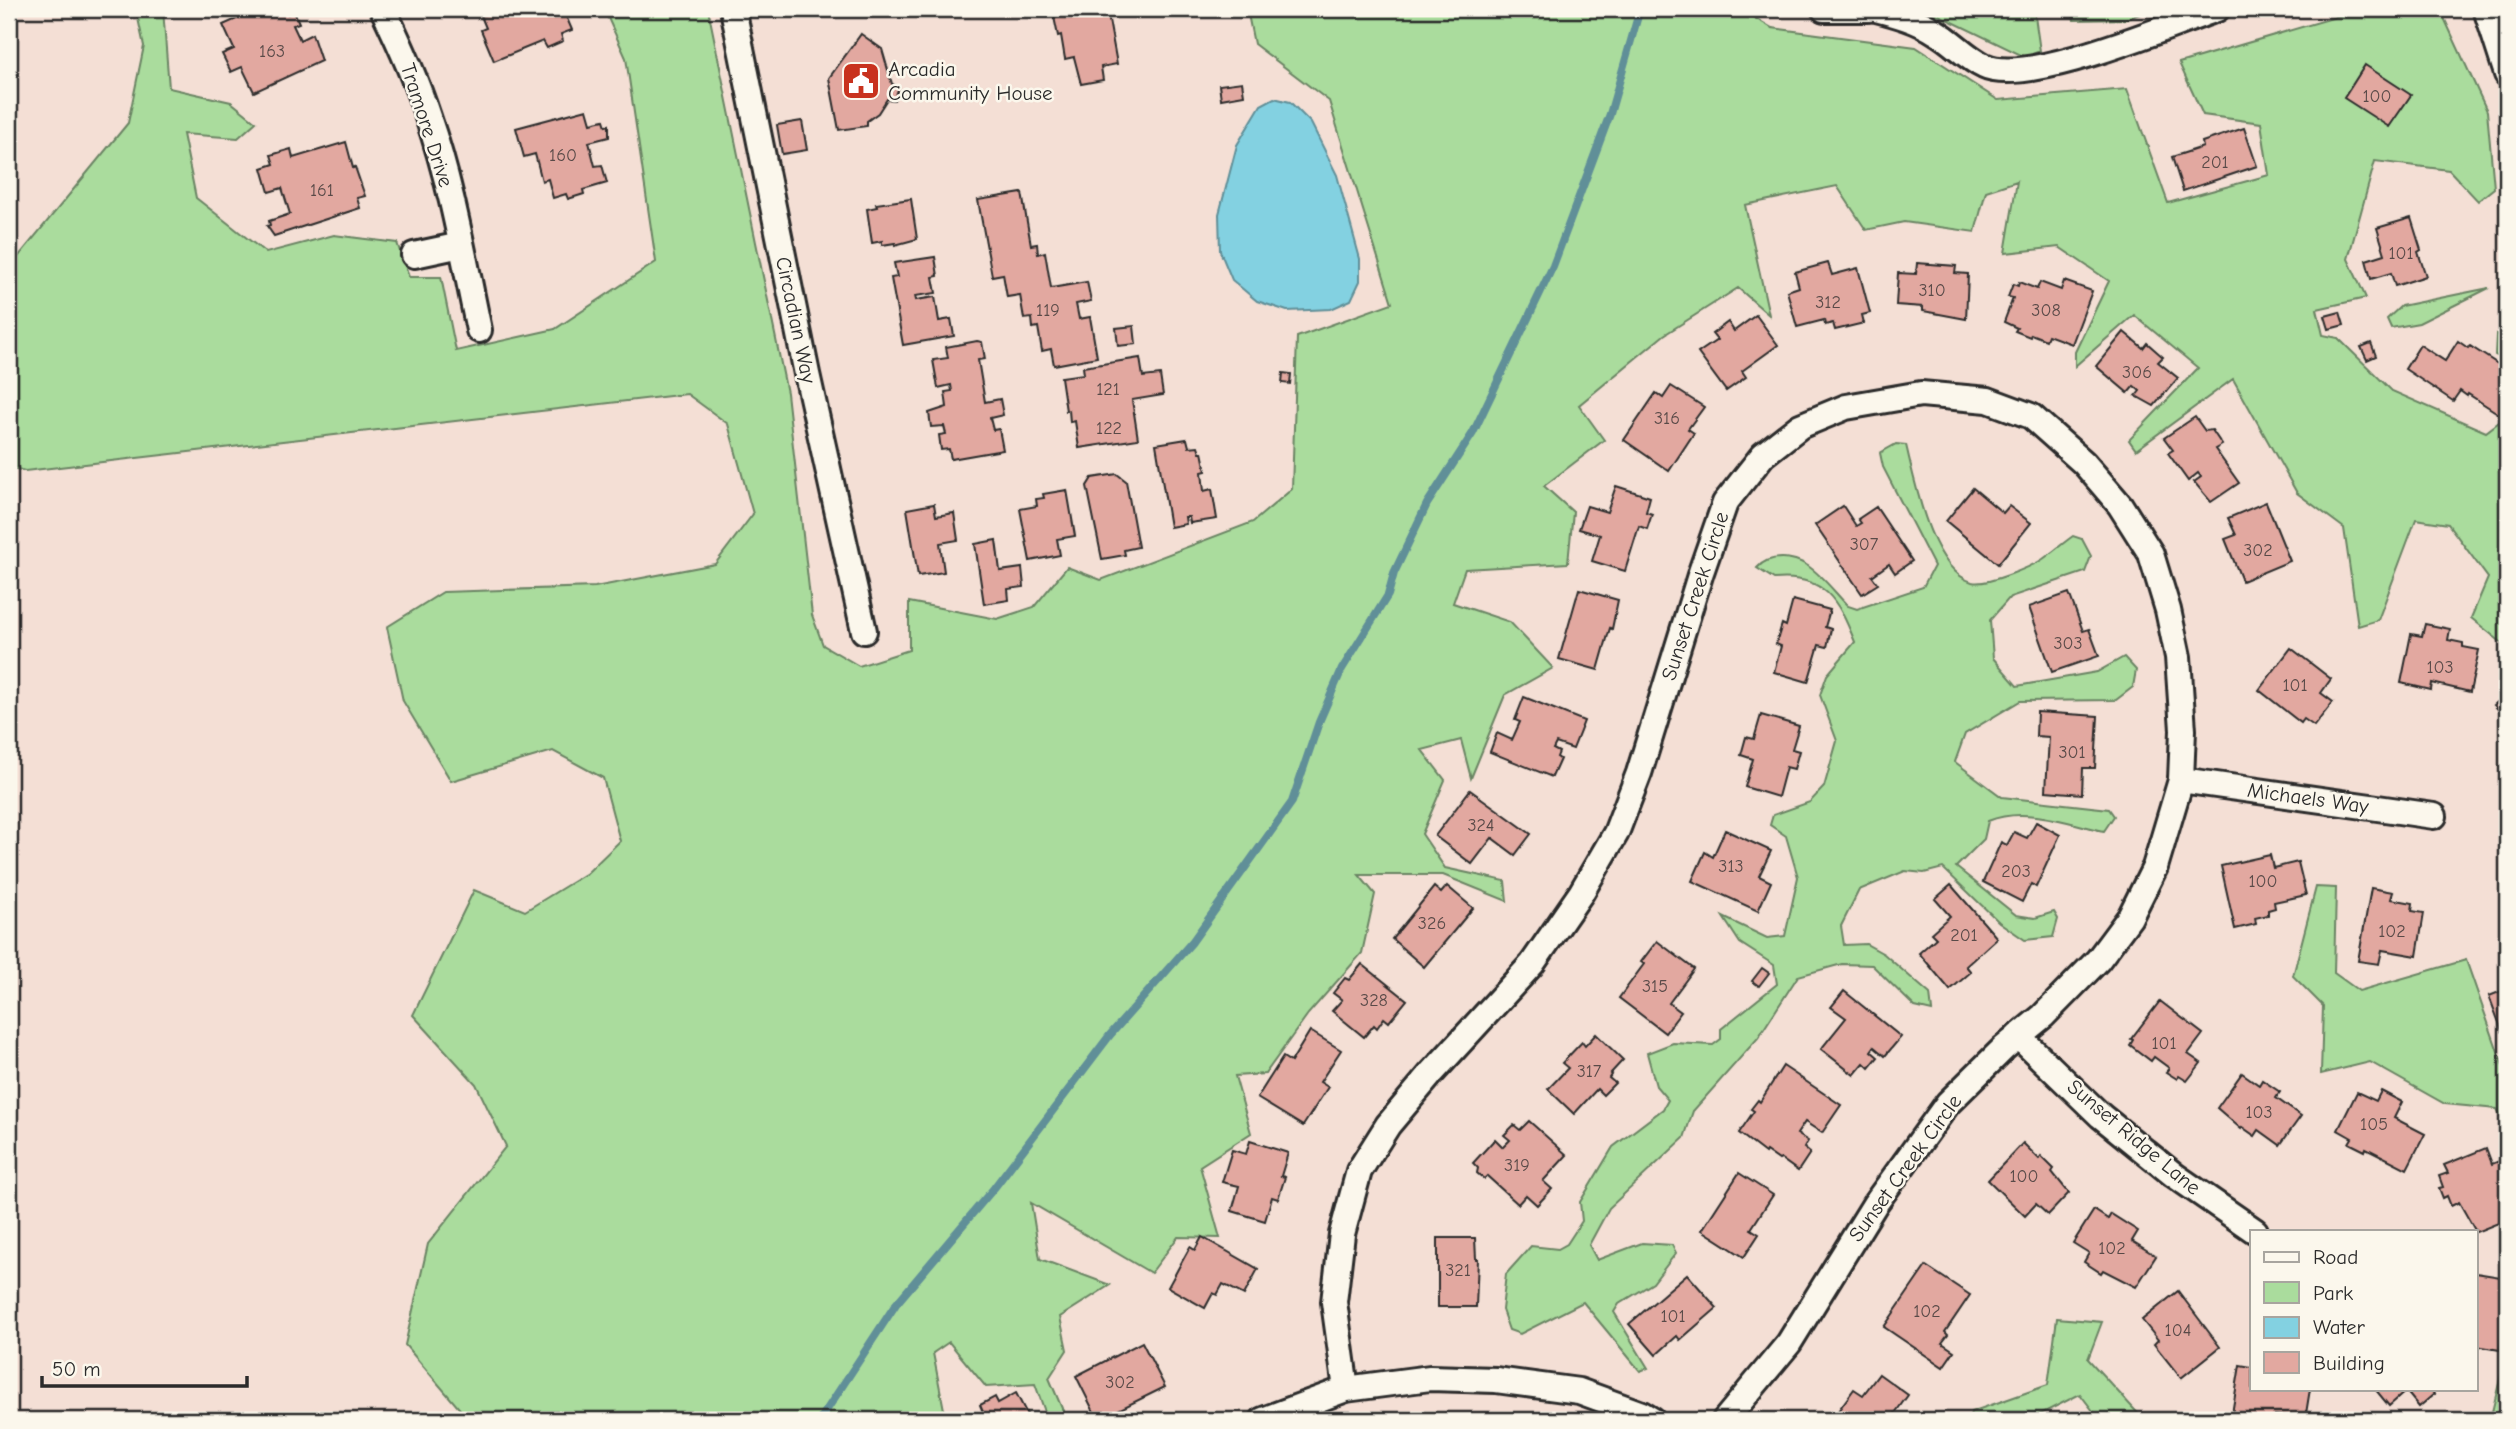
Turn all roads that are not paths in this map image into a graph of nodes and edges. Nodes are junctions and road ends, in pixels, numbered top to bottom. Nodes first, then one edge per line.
1 (383, 9) edge
2 (733, 9) edge
3 (1824, 9) edge
4 (1869, 9) edge
5 (1876, 9) edge
6 (2217, 9) edge
7 (2486, 9) edge
8 (2507, 74) edge
9 (461, 245) junction
10 (414, 255) dead end
11 (479, 330) dead end
12 (864, 631) dead end
13 (2181, 780) junction
14 (2434, 816) dead end
15 (2018, 1036) junction
16 (2254, 1230) edge
17 (1346, 1389) junction
18 (1263, 1420) edge
19 (1652, 1420) edge
20 (1725, 1420) edge

1 - 9 street, Tramore Drive
2 - 12 street, Circadian Way
3 - 4 street
5 - 6 street
7 - 8 street
9 - 10 street
9 - 11 street, Tramore Drive
13 - 14 street, Michaels Way
13 - 15 street, Sunset Creek Circle
13 - 17 street, Sunset Creek Circle
15 - 16 street, Sunset Ridge Lane
15 - 20 street, Sunset Creek Circle
17 - 18 street
17 - 19 street

